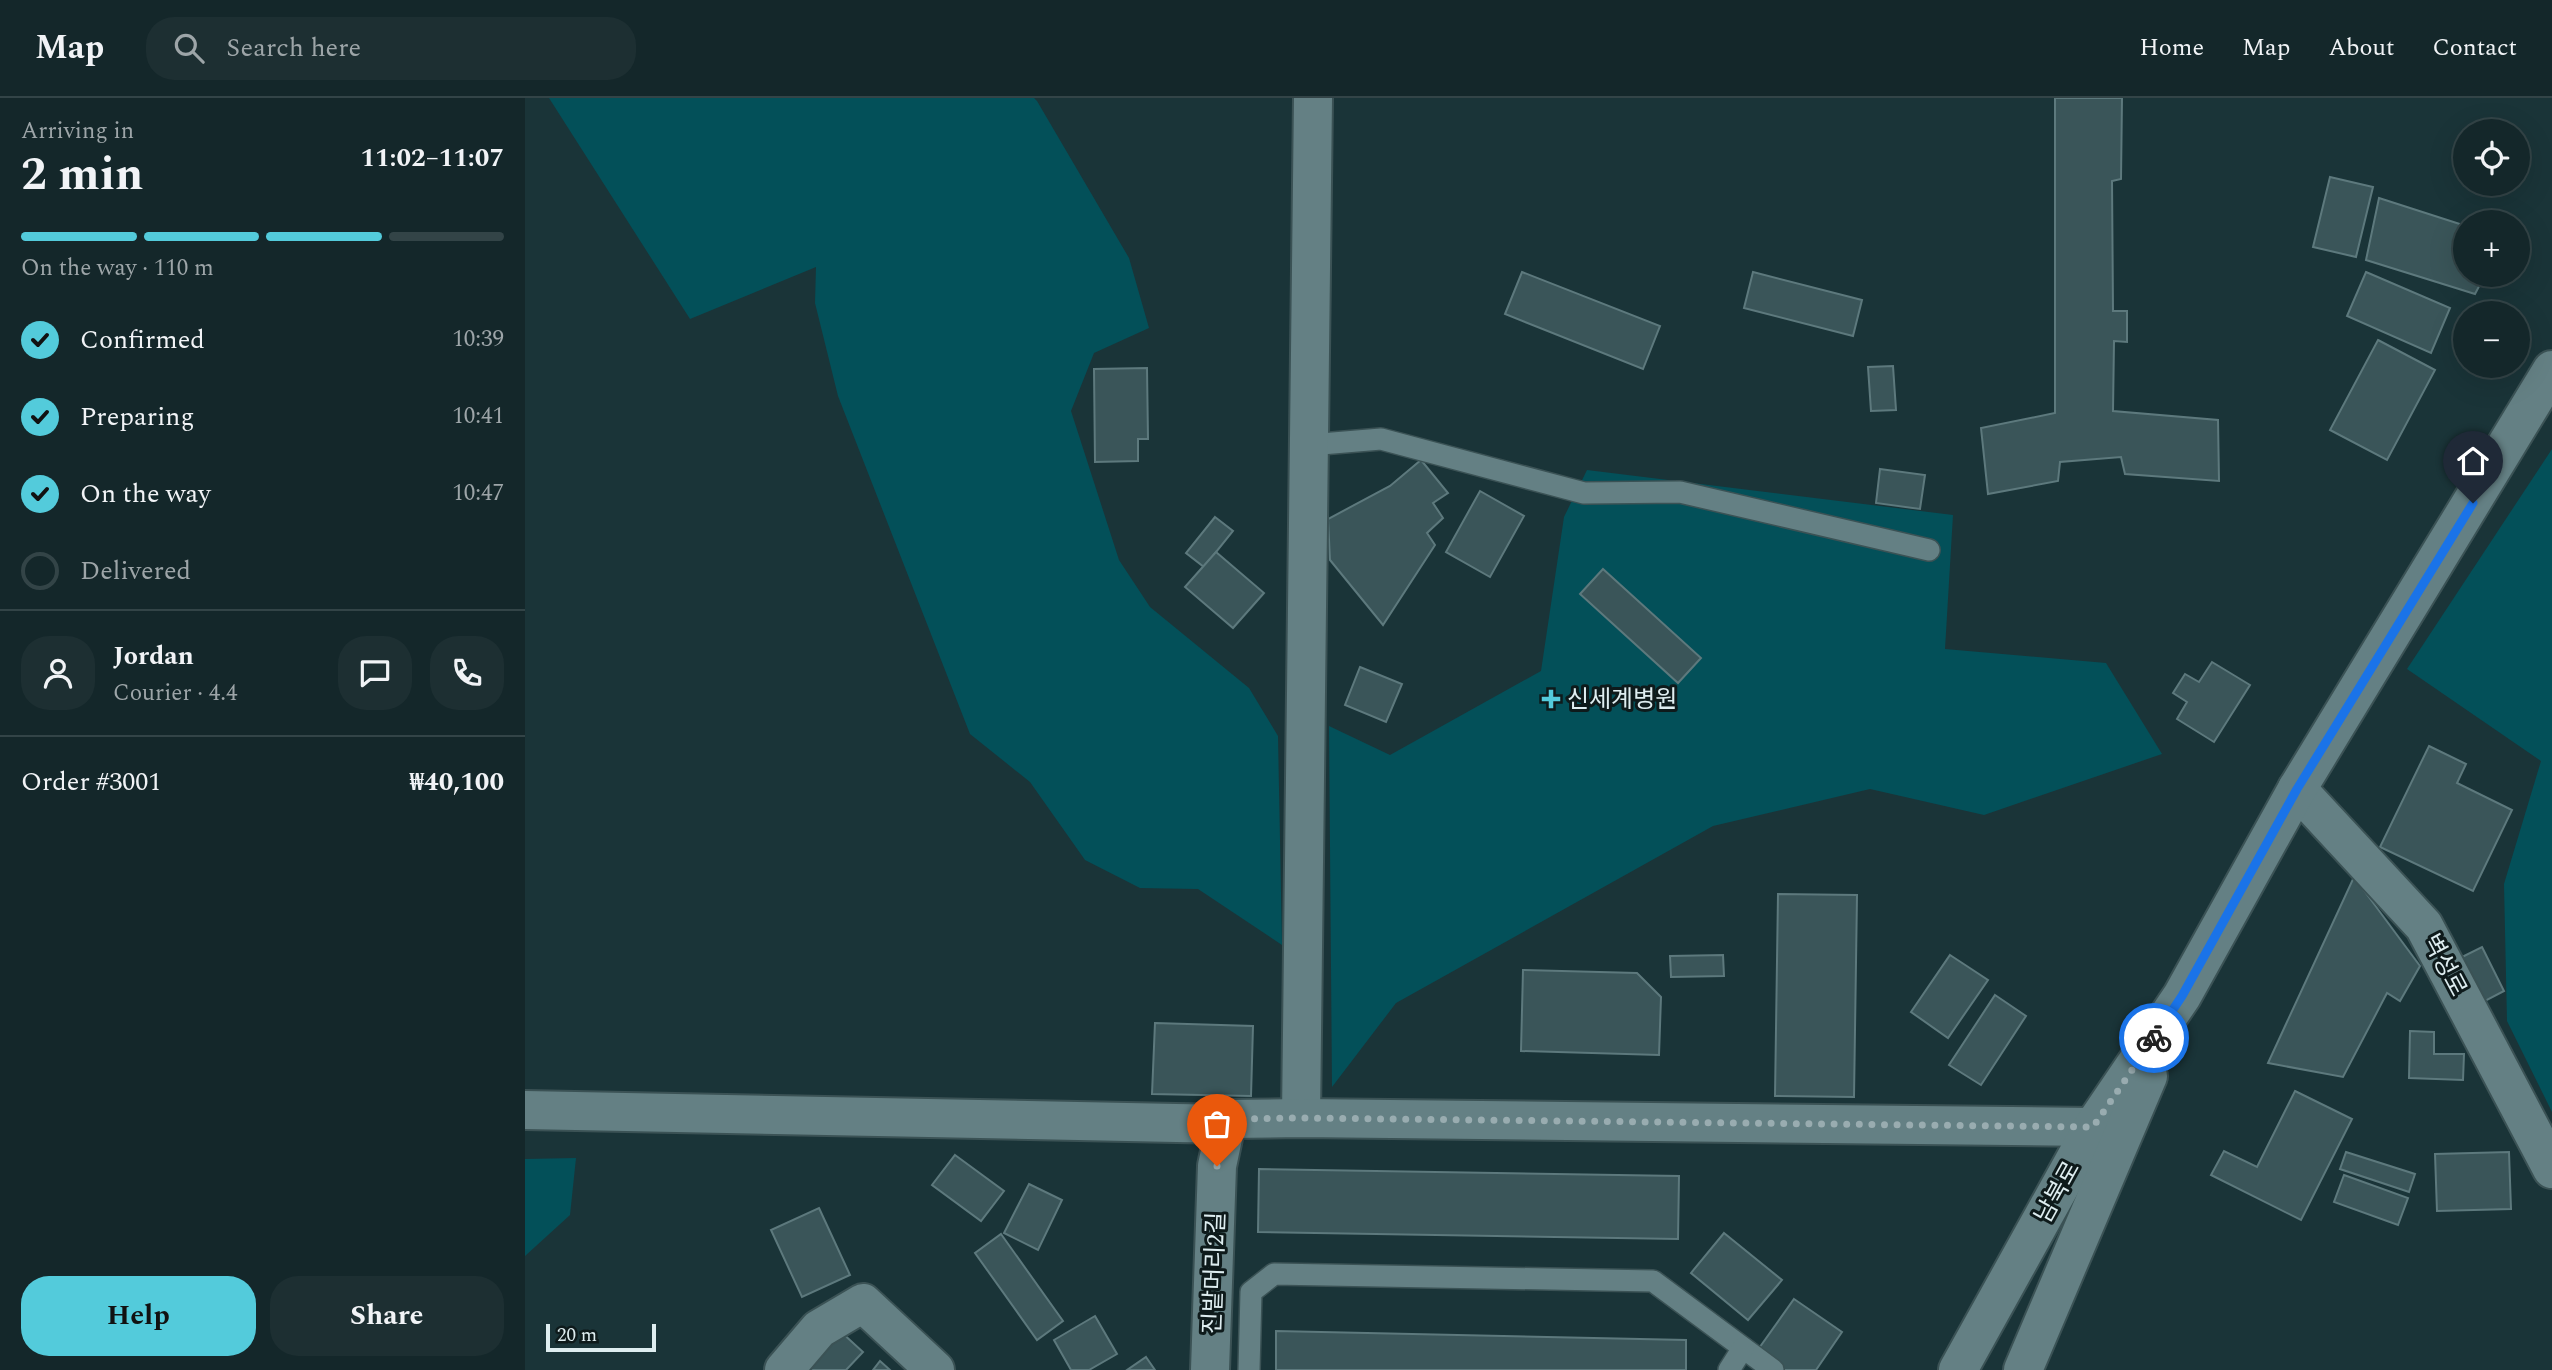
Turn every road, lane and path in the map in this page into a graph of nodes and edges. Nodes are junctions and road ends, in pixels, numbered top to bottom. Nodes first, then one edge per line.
1 (1314, 98) edge
2 (2552, 370) edge
3 (1309, 445) junction
4 (1929, 550) dead end
5 (2297, 789) junction
6 (2182, 996) junction
7 (525, 1110) edge
8 (1301, 1118) junction
9 (1226, 1124) junction
10 (2093, 1127) junction
11 (2552, 1169) edge
12 (2017, 1263) junction
13 (1743, 1348) junction
14 (784, 1370) edge
15 (935, 1370) edge
16 (1210, 1370) edge
17 (1249, 1370) edge
18 (1730, 1370) edge
19 (1773, 1370) edge
20 (1931, 1370) edge
21 (1958, 1370) edge
22 (2023, 1370) edge

1 - 3 street
2 - 5 street, 남북로
3 - 4 lane
3 - 8 street
5 - 6 street, 남북로
5 - 11 street, 벽성로
6 - 10 street, 남북로
6 - 22 street
7 - 9 street
8 - 9 street
8 - 10 street
9 - 16 street, 진밭머리2길
10 - 12 street, 남북로
12 - 20 street
12 - 21 street, 남북로
13 - 17 lane
13 - 18 lane
13 - 19 lane
14 - 15 street

